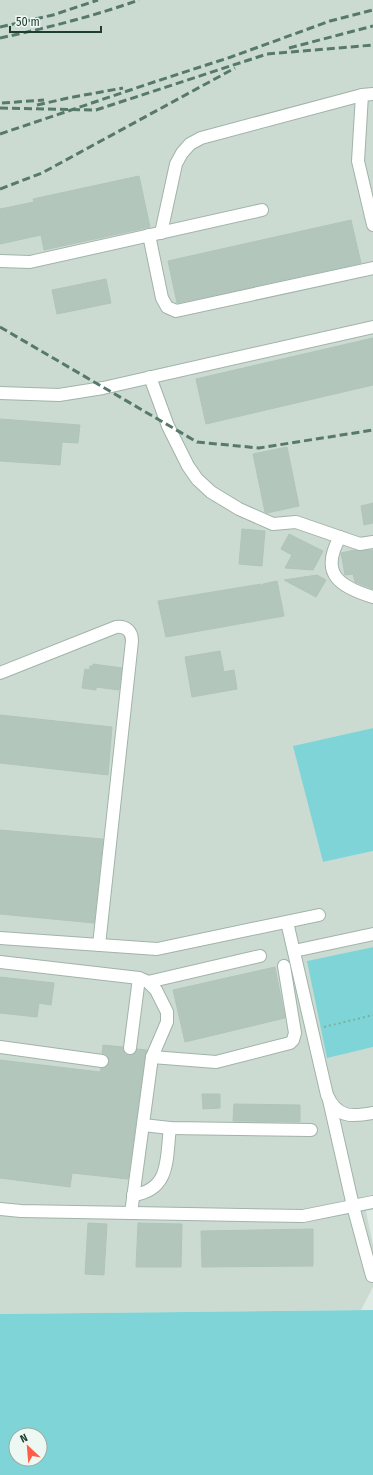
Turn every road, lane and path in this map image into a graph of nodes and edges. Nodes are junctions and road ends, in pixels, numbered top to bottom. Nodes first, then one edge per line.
1 (367, 95) edge
2 (262, 210) dead end
3 (373, 225) edge
4 (155, 234) junction
5 (0, 261) edge
6 (373, 268) edge
7 (373, 327) edge
8 (150, 377) junction
9 (0, 393) edge
10 (340, 537) junction
11 (373, 542) edge
12 (373, 597) edge
13 (67, 646) junction
14 (0, 664) edge
15 (0, 674) edge
16 (319, 915) dead end
17 (287, 922) junction
18 (373, 934) edge
19 (0, 938) edge
20 (99, 945) junction
21 (294, 951) junction
22 (260, 956) dead end
23 (0, 962) edge
24 (284, 966) dead end
25 (144, 980) junction
26 (373, 1015) edge
27 (321, 1028) dead end
28 (0, 1047) edge
29 (130, 1048) dead end
30 (152, 1057) junction
31 (102, 1061) dead end
32 (327, 1095) junction
33 (373, 1113) edge
34 (143, 1125) junction
35 (170, 1128) junction
36 (311, 1130) dead end
37 (133, 1195) junction
38 (373, 1202) edge
39 (353, 1206) junction
40 (0, 1209) edge
41 (131, 1213) junction
42 (372, 1276) dead end

1 - 3 lane
1 - 4 lane
2 - 4 lane
4 - 5 lane
4 - 6 lane
7 - 8 lane
8 - 9 lane
8 - 10 lane
10 - 11 lane
10 - 12 lane
13 - 14 lane
13 - 15 lane
13 - 20 lane
16 - 17 lane
17 - 20 lane
17 - 21 lane
18 - 21 lane
19 - 20 lane
21 - 32 lane
22 - 25 lane
23 - 25 lane
24 - 30 lane
25 - 29 lane
25 - 30 lane
26 - 27 path
28 - 31 lane
30 - 34 lane
32 - 33 lane
32 - 39 lane
34 - 35 lane
34 - 37 lane
35 - 36 lane
35 - 37 lane
37 - 41 lane
38 - 39 lane
39 - 41 lane
39 - 42 lane
40 - 41 lane

